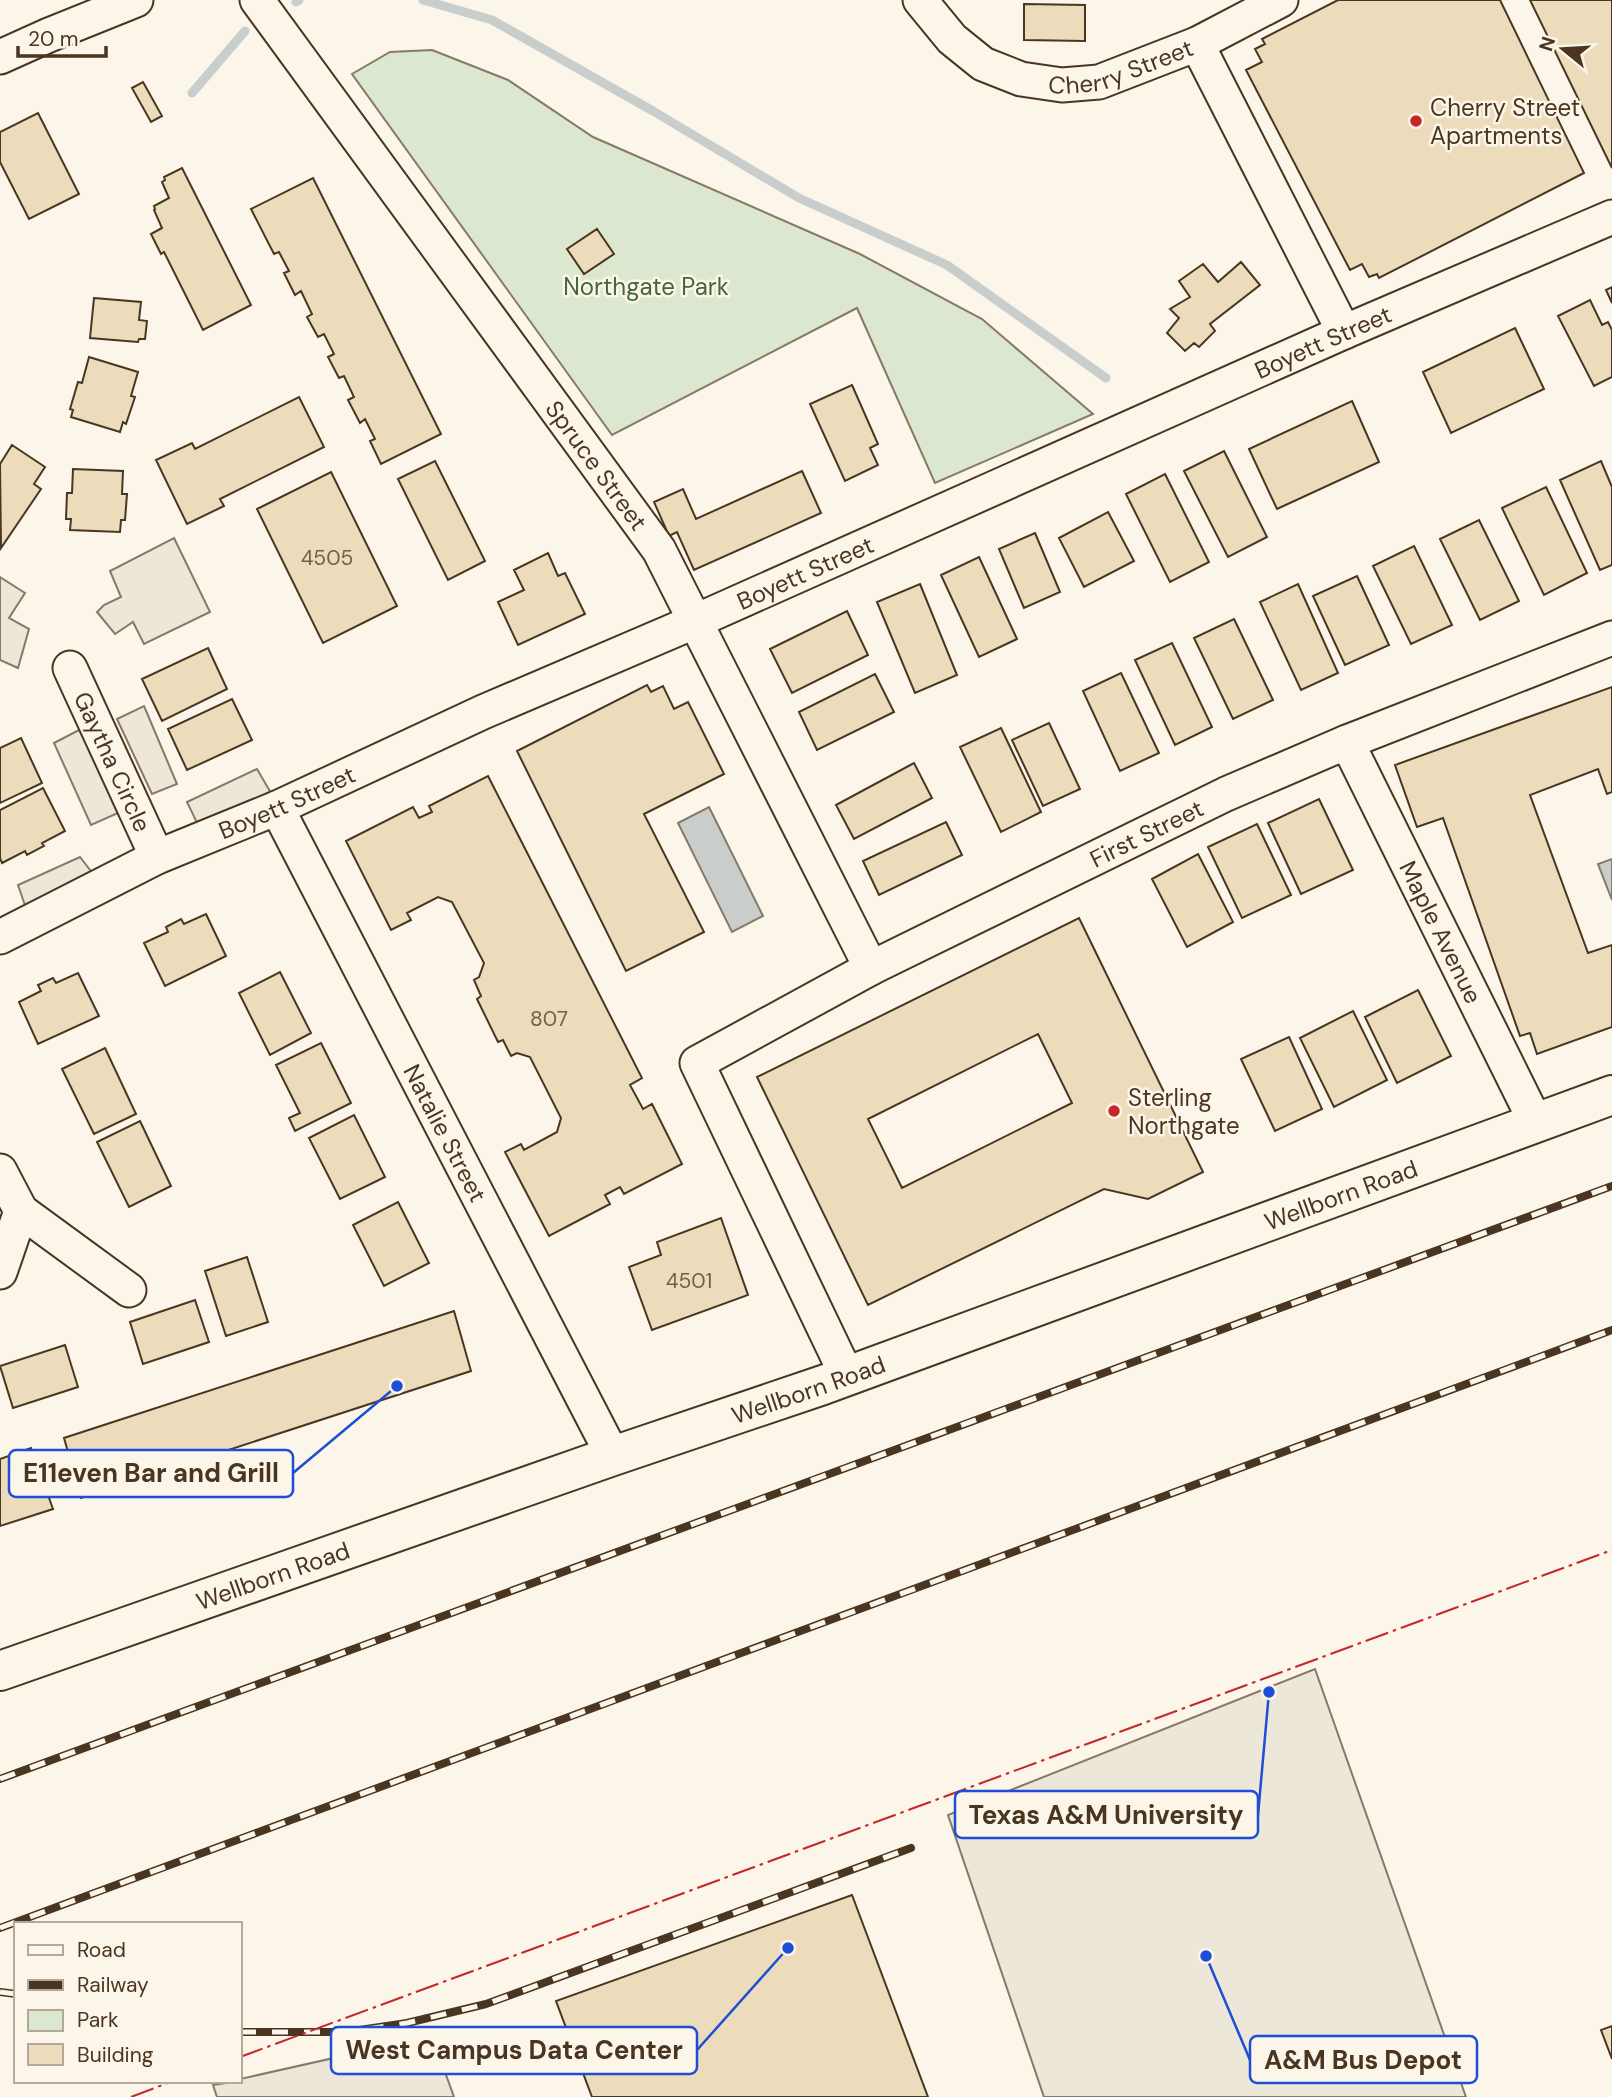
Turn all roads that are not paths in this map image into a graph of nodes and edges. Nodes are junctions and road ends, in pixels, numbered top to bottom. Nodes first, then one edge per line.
1 (136, 0) edge
2 (257, 0) edge
3 (920, 0) edge
4 (1281, 0) edge
5 (1197, 44) junction
6 (0, 57) edge
7 (1612, 217) edge
8 (1344, 332) junction
9 (696, 621) junction
10 (1612, 638) edge
11 (70, 668) dead end
12 (1348, 742) junction
13 (277, 808) junction
14 (157, 857) junction
15 (0, 937) edge
16 (871, 968) junction
17 (1612, 1095) edge
18 (1536, 1123) junction
19 (0, 1171) edge
20 (21, 1211) junction
21 (0, 1272) edge
22 (129, 1290) dead end
23 (846, 1376) junction
24 (613, 1456) junction
25 (0, 1671) edge

1 - 6 street
2 - 9 street, Spruce Street
3 - 5 street, Cherry Street
4 - 5 street
5 - 8 street, Cherry Street
7 - 8 street, Boyett Street
8 - 9 street, Boyett Street
9 - 13 street, Boyett Street
9 - 16 street, Spruce Street
10 - 12 street, First Street
11 - 14 street, Gaytha Circle
12 - 16 street, First Street
12 - 18 street, Maple Avenue
13 - 14 street, Boyett Street
13 - 24 street, Natalie Street
14 - 15 street, Boyett Street
16 - 23 street, First Street
17 - 18 main road, Wellborn Road
18 - 23 main road, Wellborn Road
19 - 20 street
20 - 21 street
20 - 22 street
23 - 24 main road, Wellborn Road
24 - 25 main road, Wellborn Road

